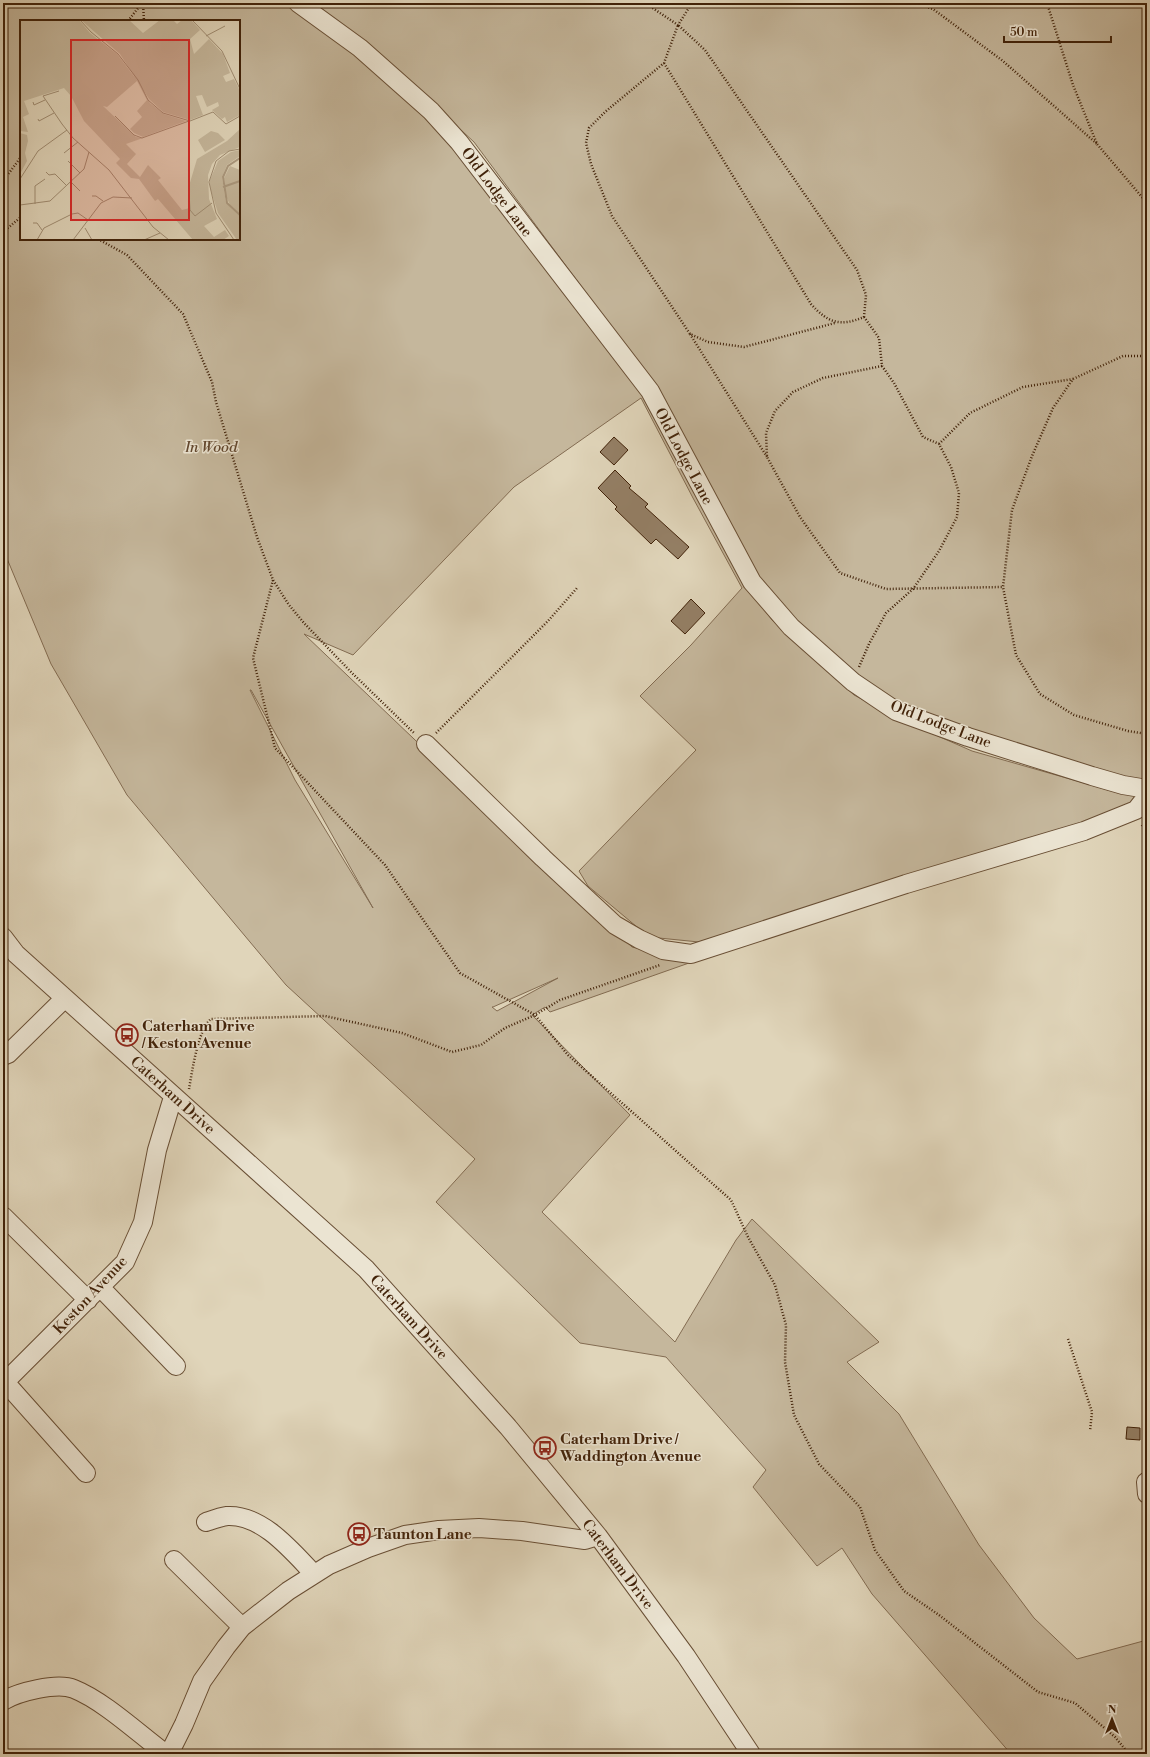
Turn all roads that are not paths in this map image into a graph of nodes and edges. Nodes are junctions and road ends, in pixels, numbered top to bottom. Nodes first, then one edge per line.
1 (298, 3) edge
2 (426, 744) road end
3 (1147, 789) edge
4 (1147, 796) edge
5 (3, 937) edge
6 (65, 998) junction
7 (3, 1056) edge
8 (179, 1102) junction
9 (3, 1216) edge
10 (100, 1287) junction
11 (88, 1300) junction
12 (176, 1366) dead end
13 (4, 1383) edge
14 (86, 1473) dead end
15 (206, 1522) dead end
16 (598, 1536) junction
17 (174, 1560) dead end
18 (314, 1574) junction
19 (242, 1627) junction
20 (3, 1701) edge
21 (166, 1754) edge
22 (169, 1754) edge
23 (751, 1754) edge

1 - 3 street, Old Lodge Lane
2 - 4 street
5 - 6 street, Caterham Drive
6 - 7 street
6 - 8 street, Caterham Drive
8 - 10 street, Keston Avenue
8 - 16 street, Caterham Drive
9 - 11 street
10 - 11 street, Keston Avenue
10 - 12 street
11 - 13 street, Keston Avenue
13 - 14 street
15 - 18 street
16 - 18 street
16 - 23 street, Caterham Drive
17 - 19 street
18 - 19 street
19 - 22 street
20 - 21 street

